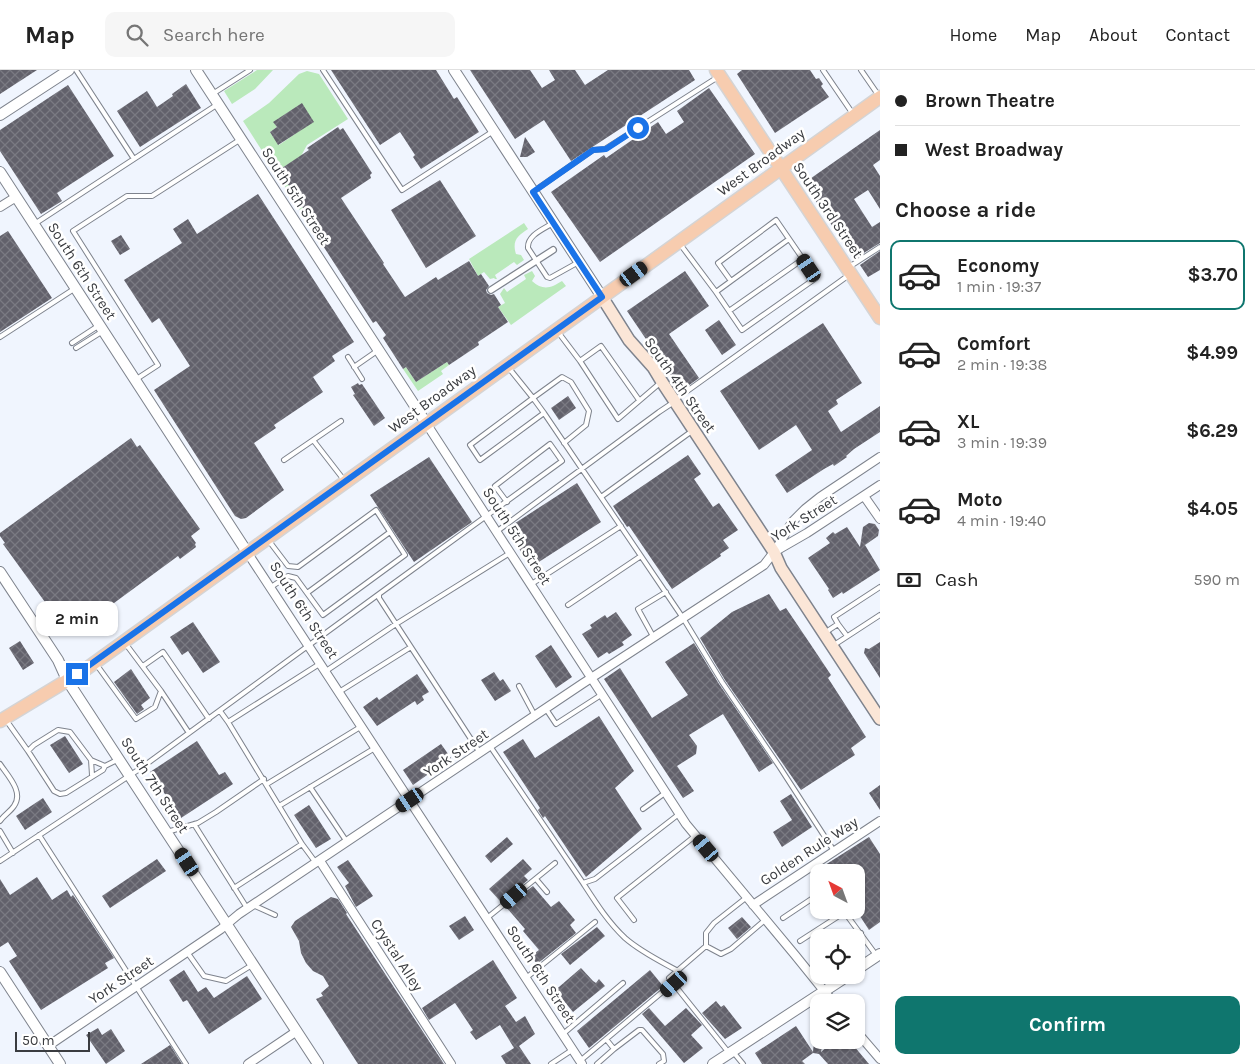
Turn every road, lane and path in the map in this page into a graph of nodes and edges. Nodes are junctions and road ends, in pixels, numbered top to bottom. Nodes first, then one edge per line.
1 (69, 70) edge
2 (76, 70) edge
3 (196, 70) edge
4 (250, 70) edge
5 (323, 70) edge
6 (454, 70) edge
7 (823, 70) edge
8 (861, 70) edge
9 (718, 73) edge
10 (212, 94) junction
11 (880, 97) edge
12 (218, 104) junction
13 (0, 115) edge
14 (854, 116) junction
15 (494, 131) junction
16 (241, 139) junction
17 (134, 159) junction
18 (781, 168) junction
19 (0, 172) edge
20 (533, 192) junction
21 (16, 197) junction
22 (0, 207) edge
23 (554, 223) junction
24 (34, 224) junction
25 (789, 239) junction
26 (678, 242) junction
27 (880, 247) edge
28 (553, 250) dead end
29 (803, 259) junction
30 (536, 261) junction
31 (579, 262) junction
32 (849, 271) junction
33 (731, 281) junction
34 (76, 288) junction
35 (491, 290) dead end
36 (716, 292) junction
37 (602, 297) junction
38 (729, 311) junction
39 (880, 318) edge
40 (102, 328) junction
41 (556, 330) junction
42 (0, 336) edge
43 (72, 343) dead end
44 (76, 348) dead end
45 (379, 350) junction
46 (348, 357) dead end
47 (580, 361) junction
48 (506, 366) junction
49 (354, 367) junction
50 (362, 379) dead end
51 (136, 380) junction
52 (662, 382) junction
53 (533, 398) junction
54 (640, 400) junction
55 (675, 401) junction
56 (544, 413) junction
57 (341, 421) dead end
58 (426, 423) junction
59 (694, 430) junction
60 (313, 440) junction
61 (564, 443) junction
62 (880, 457) edge
63 (284, 460) dead end
64 (582, 469) junction
65 (345, 481) junction
66 (880, 486) edge
67 (864, 496) junction
68 (601, 497) junction
69 (507, 502) junction
70 (486, 517) junction
71 (880, 519) edge
72 (621, 526) junction
73 (390, 532) junction
74 (496, 532) junction
75 (267, 538) junction
76 (247, 552) junction
77 (774, 552) junction
78 (510, 553) junction
79 (641, 556) junction
80 (288, 566) junction
81 (298, 567) junction
82 (0, 572) edge
83 (288, 576) junction
84 (296, 578) junction
85 (530, 584) junction
86 (271, 587) junction
87 (880, 587) edge
88 (666, 592) junction
89 (307, 593) junction
90 (379, 594) junction
91 (568, 605) dead end
92 (880, 615) edge
93 (683, 618) junction
94 (396, 624) junction
95 (838, 624) junction
96 (824, 633) junction
97 (847, 636) junction
98 (654, 638) junction
99 (124, 642) junction
100 (309, 646) junction
101 (832, 646) junction
102 (411, 647) junction
103 (95, 662) junction
104 (321, 663) junction
105 (143, 666) junction
106 (326, 671) junction
107 (591, 678) junction
108 (67, 680) junction
109 (518, 686) dead end
110 (161, 691) junction
111 (340, 692) junction
112 (602, 695) junction
113 (546, 709) junction
114 (220, 711) junction
115 (535, 716) junction
116 (209, 719) junction
117 (880, 719) edge
118 (2, 720) edge
119 (228, 722) junction
120 (362, 726) junction
121 (189, 734) junction
122 (490, 746) junction
123 (376, 747) junction
124 (28, 751) junction
125 (480, 753) junction
126 (119, 759) junction
127 (91, 760) junction
128 (0, 764) edge
129 (105, 766) junction
130 (130, 775) junction
131 (92, 776) junction
132 (264, 779) junction
133 (267, 784) junction
134 (310, 787) junction
135 (665, 793) junction
136 (410, 800) junction
137 (279, 806) junction
138 (643, 810) dead end
139 (679, 814) junction
140 (0, 821) edge
141 (880, 821) edge
142 (194, 824) junction
143 (0, 832) edge
144 (167, 832) junction
145 (40, 835) junction
146 (696, 836) junction
147 (347, 842) junction
148 (302, 844) junction
149 (834, 852) junction
150 (13, 853) junction
151 (0, 862) edge
152 (318, 862) junction
153 (555, 863) dead end
154 (815, 864) edge
155 (810, 867) edge
156 (536, 879) junction
157 (583, 883) junction
158 (234, 888) junction
159 (547, 892) dead end
160 (747, 897) junction
161 (810, 900) edge
162 (753, 905) junction
163 (250, 907) junction
164 (275, 915) dead end
165 (487, 918) junction
166 (783, 918) dead end
167 (766, 919) junction
168 (832, 919) edge
169 (850, 919) edge
170 (634, 920) dead end
171 (595, 922) dead end
172 (227, 924) junction
173 (858, 929) edge
174 (865, 938) edge
175 (800, 941) dead end
176 (706, 946) junction
177 (187, 952) junction
178 (879, 955) edge
179 (253, 964) junction
180 (865, 964) edge
181 (678, 971) junction
182 (0, 972) edge
183 (526, 978) junction
184 (623, 983) dead end
185 (674, 984) junction
186 (836, 984) edge
187 (136, 986) junction
188 (824, 992) junction
189 (297, 1032) junction
190 (563, 1034) junction
191 (606, 1039) junction
192 (865, 1041) edge
193 (48, 1046) junction
194 (614, 1049) junction
195 (573, 1050) junction
196 (731, 1052) junction
197 (880, 1059) edge
198 (581, 1062) edge
199 (603, 1062) edge
200 (60, 1064) edge
201 (186, 1064) edge
202 (248, 1064) edge
203 (318, 1064) edge
204 (451, 1064) edge
205 (551, 1064) edge
206 (596, 1064) edge
207 (659, 1064) edge
208 (713, 1064) edge
209 (743, 1064) edge

1 - 13 street
2 - 17 lane
3 - 10 street, South 5th Street
4 - 10 lane
5 - 15 lane
6 - 15 street, South 4th Street
7 - 14 lane
8 - 11 lane
9 - 18 main road, South 3rd Street
9 - 20 lane
10 - 12 street, South 5th Street
11 - 14 main road, West Broadway
12 - 16 street, South 5th Street
12 - 17 lane
14 - 18 main road, West Broadway
15 - 20 street, South 4th Street
16 - 45 street, South 5th Street
16 - 51 lane
17 - 24 lane
18 - 26 main road, West Broadway
18 - 32 main road, South 3rd Street
19 - 21 street, South 6th Street
20 - 23 street, South 4th Street
21 - 22 street
21 - 24 street, South 6th Street
23 - 30 lane
23 - 31 street, South 4th Street
24 - 34 street, South 6th Street
25 - 29 lane
25 - 33 lane
25 - 33 lane
26 - 36 lane
26 - 37 main road, West Broadway
27 - 32 lane
28 - 30 street
29 - 38 lane
29 - 38 lane
30 - 31 lane
30 - 35 street
31 - 37 street, South 4th Street
32 - 39 main road, South 3rd Street
32 - 55 lane
33 - 36 lane
34 - 40 street, South 6th Street
34 - 42 lane
36 - 38 lane
37 - 41 main road, West Broadway
37 - 52 main road, South 4th Street
40 - 43 lane
40 - 44 lane
40 - 51 street, South 6th Street
41 - 47 lane
41 - 48 main road, West Broadway
45 - 49 lane
45 - 58 street, South 5th Street
46 - 49 lane
47 - 54 lane
47 - 54 lane
48 - 53 lane
48 - 58 main road, West Broadway
49 - 50 lane
51 - 76 street, South 6th Street
52 - 54 lane
52 - 55 main road, South 4th Street
53 - 56 lane
53 - 56 lane
53 - 61 lane
55 - 59 main road, South 4th Street
55 - 64 lane
56 - 61 lane
57 - 60 lane
58 - 65 main road, West Broadway
58 - 70 street, South 5th Street
59 - 68 lane
59 - 77 main road, South 4th Street
60 - 63 lane
60 - 65 lane
61 - 64 lane
62 - 77 street
64 - 68 lane
64 - 74 lane
65 - 75 main road, West Broadway
66 - 67 street, York Street
67 - 71 street
67 - 77 street, York Street
68 - 72 lane
69 - 69 lane
69 - 70 lane
70 - 74 street, South 5th Street
70 - 90 lane
72 - 79 lane
72 - 85 lane
73 - 81 lane
73 - 89 lane
73 - 89 lane
74 - 78 street, South 5th Street
75 - 76 main road, West Broadway
75 - 80 lane
76 - 86 street, South 6th Street
76 - 99 main road, West Broadway
77 - 93 street, York Street
77 - 96 main road, South 4th Street
78 - 85 street, South 5th Street
78 - 94 lane
79 - 88 lane
79 - 91 lane
80 - 81 lane
80 - 83 lane
81 - 84 lane
82 - 108 street, South 7th Street
83 - 84 lane
83 - 86 lane
84 - 89 lane
85 - 107 street, South 5th Street
86 - 100 street, South 6th Street
87 - 95 lane
88 - 93 lane
88 - 98 lane
90 - 94 lane
90 - 100 lane
92 - 97 lane
93 - 98 street, York Street
93 - 149 lane
94 - 102 lane
94 - 106 lane
95 - 96 lane
95 - 97 lane
96 - 101 main road, South 4th Street
97 - 101 lane
98 - 107 street, York Street
99 - 103 main road, West Broadway
99 - 105 lane
100 - 104 street, South 6th Street
100 - 114 lane
101 - 117 main road, South 4th Street
102 - 111 lane
102 - 125 lane
103 - 108 main road, West Broadway
103 - 110 lane
104 - 106 street, South 6th Street
104 - 119 lane
105 - 110 lane
105 - 116 lane
106 - 111 street, South 6th Street
107 - 112 street, South 5th Street
107 - 113 street, York Street
108 - 118 main road, West Broadway
108 - 126 street, South 7th Street
109 - 115 lane
110 - 121 lane
111 - 120 street, South 6th Street
112 - 113 lane
112 - 135 street, South 5th Street
113 - 115 street, York Street
114 - 116 lane
114 - 119 lane
115 - 122 street, York Street
116 - 121 lane
118 - 124 lane
119 - 132 lane
120 - 123 street, South 6th Street
120 - 133 lane
121 - 130 lane
122 - 125 street, York Street
122 - 157 lane
123 - 134 lane
123 - 136 street, South 6th Street
124 - 127 lane
124 - 131 lane
125 - 136 street, York Street
126 - 129 lane
126 - 130 street, South 7th Street
127 - 129 lane
127 - 131 lane
128 - 140 lane
129 - 131 lane
130 - 144 street, South 7th Street
130 - 145 lane
132 - 133 lane
132 - 142 lane
133 - 137 lane
134 - 137 lane
134 - 147 lane
135 - 138 lane
135 - 139 street, South 5th Street
136 - 147 street, York Street
136 - 165 street, South 6th Street
137 - 148 lane
139 - 146 street, South 5th Street
139 - 157 lane
141 - 149 street, Golden Rule Way
142 - 144 lane
142 - 158 lane
143 - 150 lane
144 - 172 street, South 7th Street
145 - 150 lane
145 - 187 lane
146 - 160 street, South 5th Street
146 - 170 lane
147 - 152 street, York Street
148 - 152 lane
148 - 158 lane
149 - 154 street, Golden Rule Way
150 - 151 lane
152 - 163 street, York Street
152 - 204 street, Crystal Alley
153 - 156 lane
155 - 162 street, Golden Rule Way
156 - 159 lane
156 - 165 lane
157 - 181 lane
158 - 163 lane
160 - 162 street, South 5th Street
160 - 176 lane
161 - 166 lane
162 - 167 street, South 5th Street
163 - 164 lane
163 - 172 street, York Street
165 - 183 street, South 6th Street
167 - 176 lane
167 - 188 street, South 5th Street
168 - 175 lane
169 - 173 lane
171 - 183 lane
172 - 177 street, York Street
172 - 179 street, South 7th Street
174 - 178 lane
176 - 181 lane
177 - 179 lane
177 - 187 street, York Street
178 - 180 street
179 - 189 street, South 7th Street
181 - 185 lane
182 - 193 street
183 - 190 street, South 6th Street
184 - 190 lane
185 - 191 lane
185 - 196 lane
186 - 188 street
187 - 193 street, York Street
187 - 201 lane
188 - 196 street
189 - 202 street
189 - 203 street, South 7th Street
190 - 195 street, South 6th Street
191 - 194 lane
191 - 198 lane
192 - 197 street
193 - 200 street
194 - 199 lane
194 - 207 lane
195 - 198 street, South 6th Street
195 - 205 lane
196 - 208 street
196 - 209 lane
199 - 206 lane

